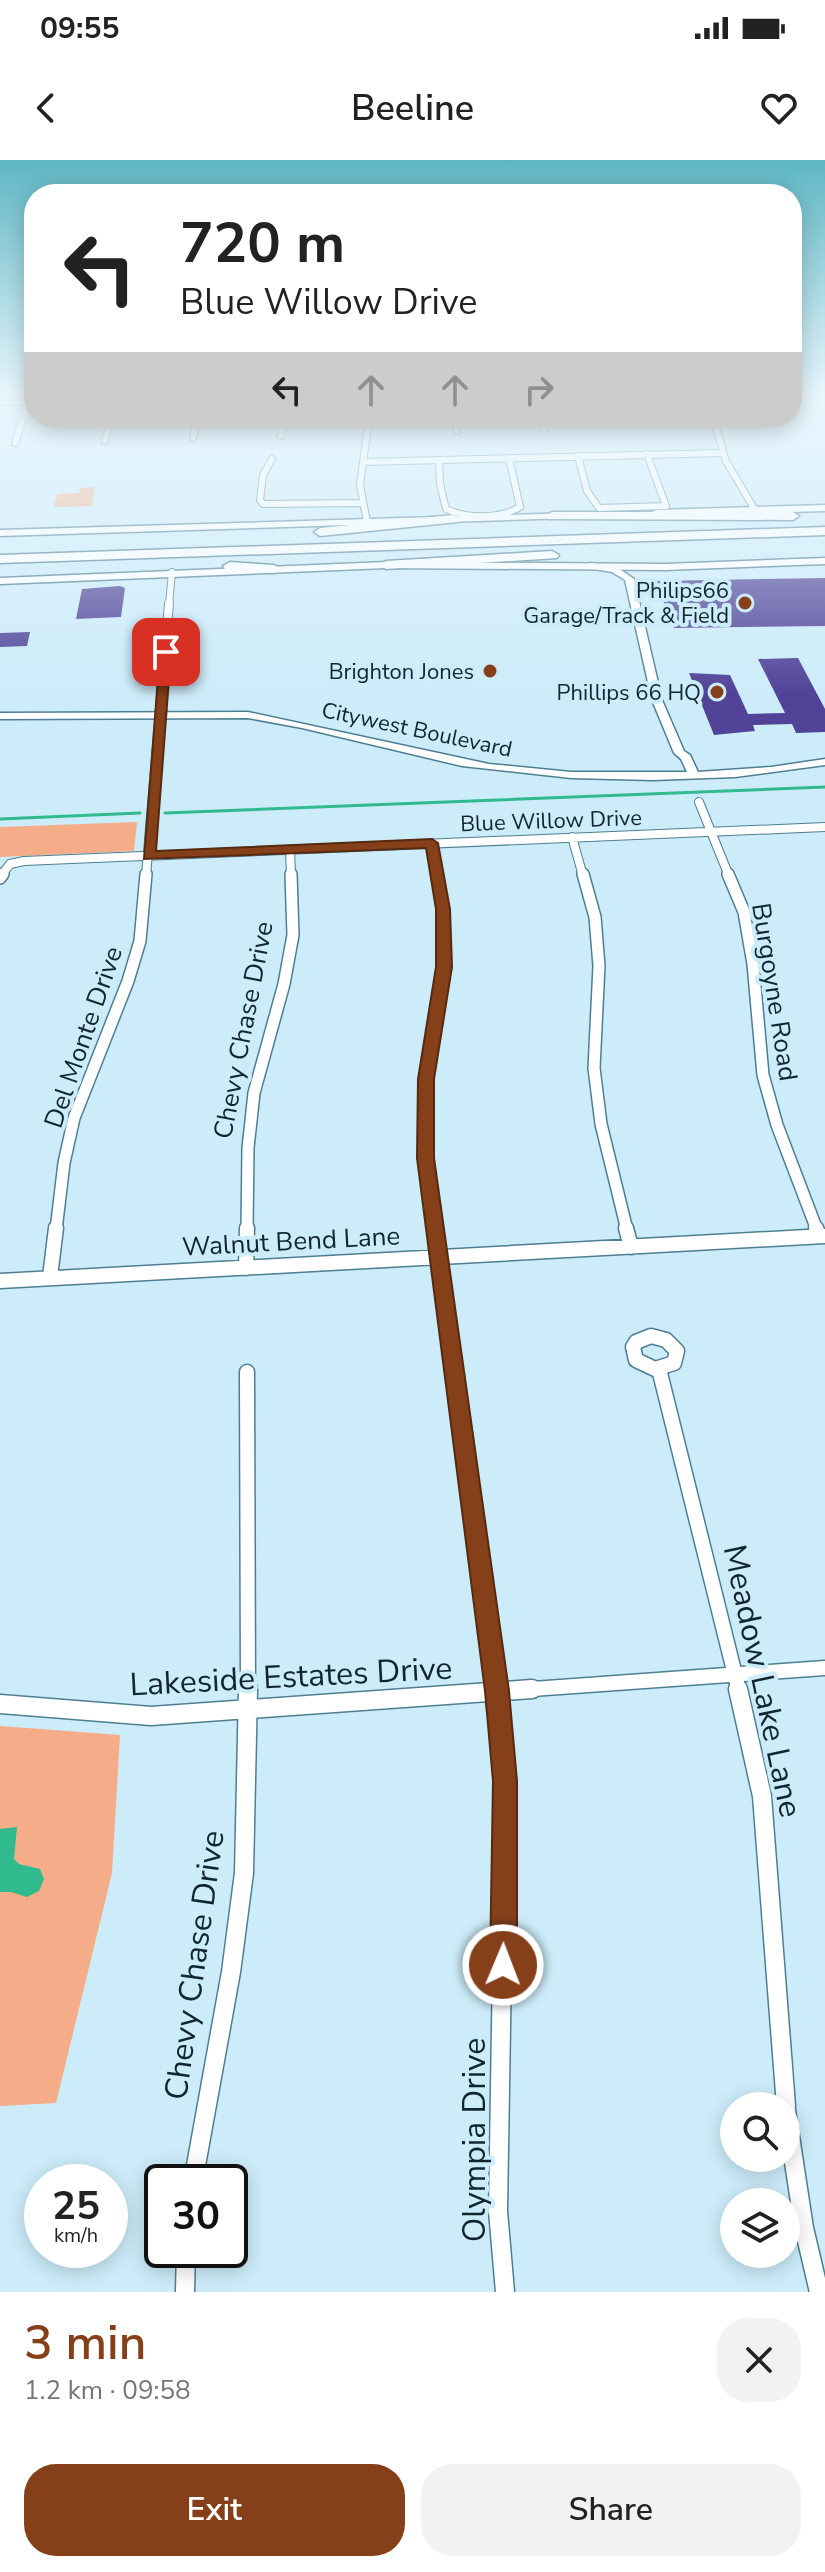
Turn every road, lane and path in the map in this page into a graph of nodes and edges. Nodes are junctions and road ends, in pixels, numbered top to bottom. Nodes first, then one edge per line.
1 (260, 496) edge
2 (362, 496) edge
3 (443, 496) edge
4 (518, 496) edge
5 (591, 496) edge
6 (663, 496) edge
7 (747, 496) edge
8 (363, 503) junction
9 (825, 508) edge
10 (755, 510) junction
11 (552, 516) junction
12 (825, 516) edge
13 (453, 519) junction
14 (367, 522) junction
15 (825, 524) edge
16 (0, 533) edge
17 (825, 534) edge
18 (111, 548) junction
19 (0, 552) edge
20 (0, 559) edge
21 (824, 561) edge
22 (386, 565) junction
23 (0, 566) edge
24 (588, 566) junction
25 (647, 567) junction
26 (274, 569) junction
27 (172, 572) junction
28 (629, 579) junction
29 (0, 581) edge
30 (161, 712) junction
31 (0, 713) edge
32 (825, 754) edge
33 (825, 762) edge
34 (686, 772) junction
35 (699, 802) dead end
36 (825, 827) edge
37 (711, 832) junction
38 (572, 837) junction
39 (432, 843) junction
40 (290, 849) junction
41 (149, 856) junction
42 (0, 878) edge
43 (822, 1236) edge
44 (631, 1247) junction
45 (439, 1256) junction
46 (246, 1268) junction
47 (50, 1277) junction
48 (0, 1281) edge
49 (659, 1369) dead end
50 (247, 1372) dead end
51 (825, 1668) edge
52 (735, 1674) junction
53 (497, 1691) junction
54 (0, 1704) edge
55 (248, 1710) junction
56 (785, 2092) edge
57 (196, 2164) edge
58 (796, 2172) edge
59 (186, 2268) edge
60 (185, 2292) edge
61 (505, 2292) edge
62 (819, 2292) edge

1 - 8 street
2 - 8 street
3 - 4 street
5 - 6 street
7 - 10 street
8 - 14 street
9 - 10 main road
10 - 11 main road
11 - 12 highway
11 - 13 main road
13 - 14 main road
13 - 18 highway
14 - 16 main road
15 - 18 highway
17 - 20 highway
17 - 22 highway
18 - 19 highway
21 - 25 main road
22 - 24 main road
22 - 26 main road
23 - 26 highway
24 - 25 main road
24 - 28 street
25 - 28 street
26 - 27 main road
27 - 29 main road
27 - 30 street, Del Monte Drive
28 - 34 street
30 - 31 street, Citywest Boulevard
30 - 34 street, Citywest Boulevard
30 - 41 street, Del Monte Drive
32 - 34 street, Citywest Boulevard
33 - 34 street, Citywest Boulevard
35 - 37 street, Burgoyne Road
36 - 37 street, Blue Willow Drive
37 - 38 street, Blue Willow Drive
37 - 43 street, Burgoyne Road
38 - 39 street, Blue Willow Drive
38 - 44 street
39 - 40 street, Blue Willow Drive
39 - 45 street, Olympia Drive
40 - 41 street, Blue Willow Drive
40 - 46 street, Chevy Chase Drive
41 - 42 street, Blue Willow Drive
41 - 47 street, Del Monte Drive
43 - 44 street, Walnut Bend Lane
44 - 45 street, Walnut Bend Lane
45 - 46 street, Walnut Bend Lane
45 - 53 street, Olympia Drive
46 - 47 street, Walnut Bend Lane
47 - 48 street, Walnut Bend Lane
49 - 52 street, Meadow Lake Lane
50 - 55 street, Chevy Chase Drive
51 - 52 street, Lakeside Estates Drive
52 - 53 street, Lakeside Estates Drive
52 - 56 street, Meadow Lake Lane
53 - 55 street, Lakeside Estates Drive
53 - 61 street, Olympia Drive
54 - 55 street, Lakeside Estates Drive
55 - 57 street, Chevy Chase Drive
58 - 62 street, Meadow Lake Lane
59 - 60 street

